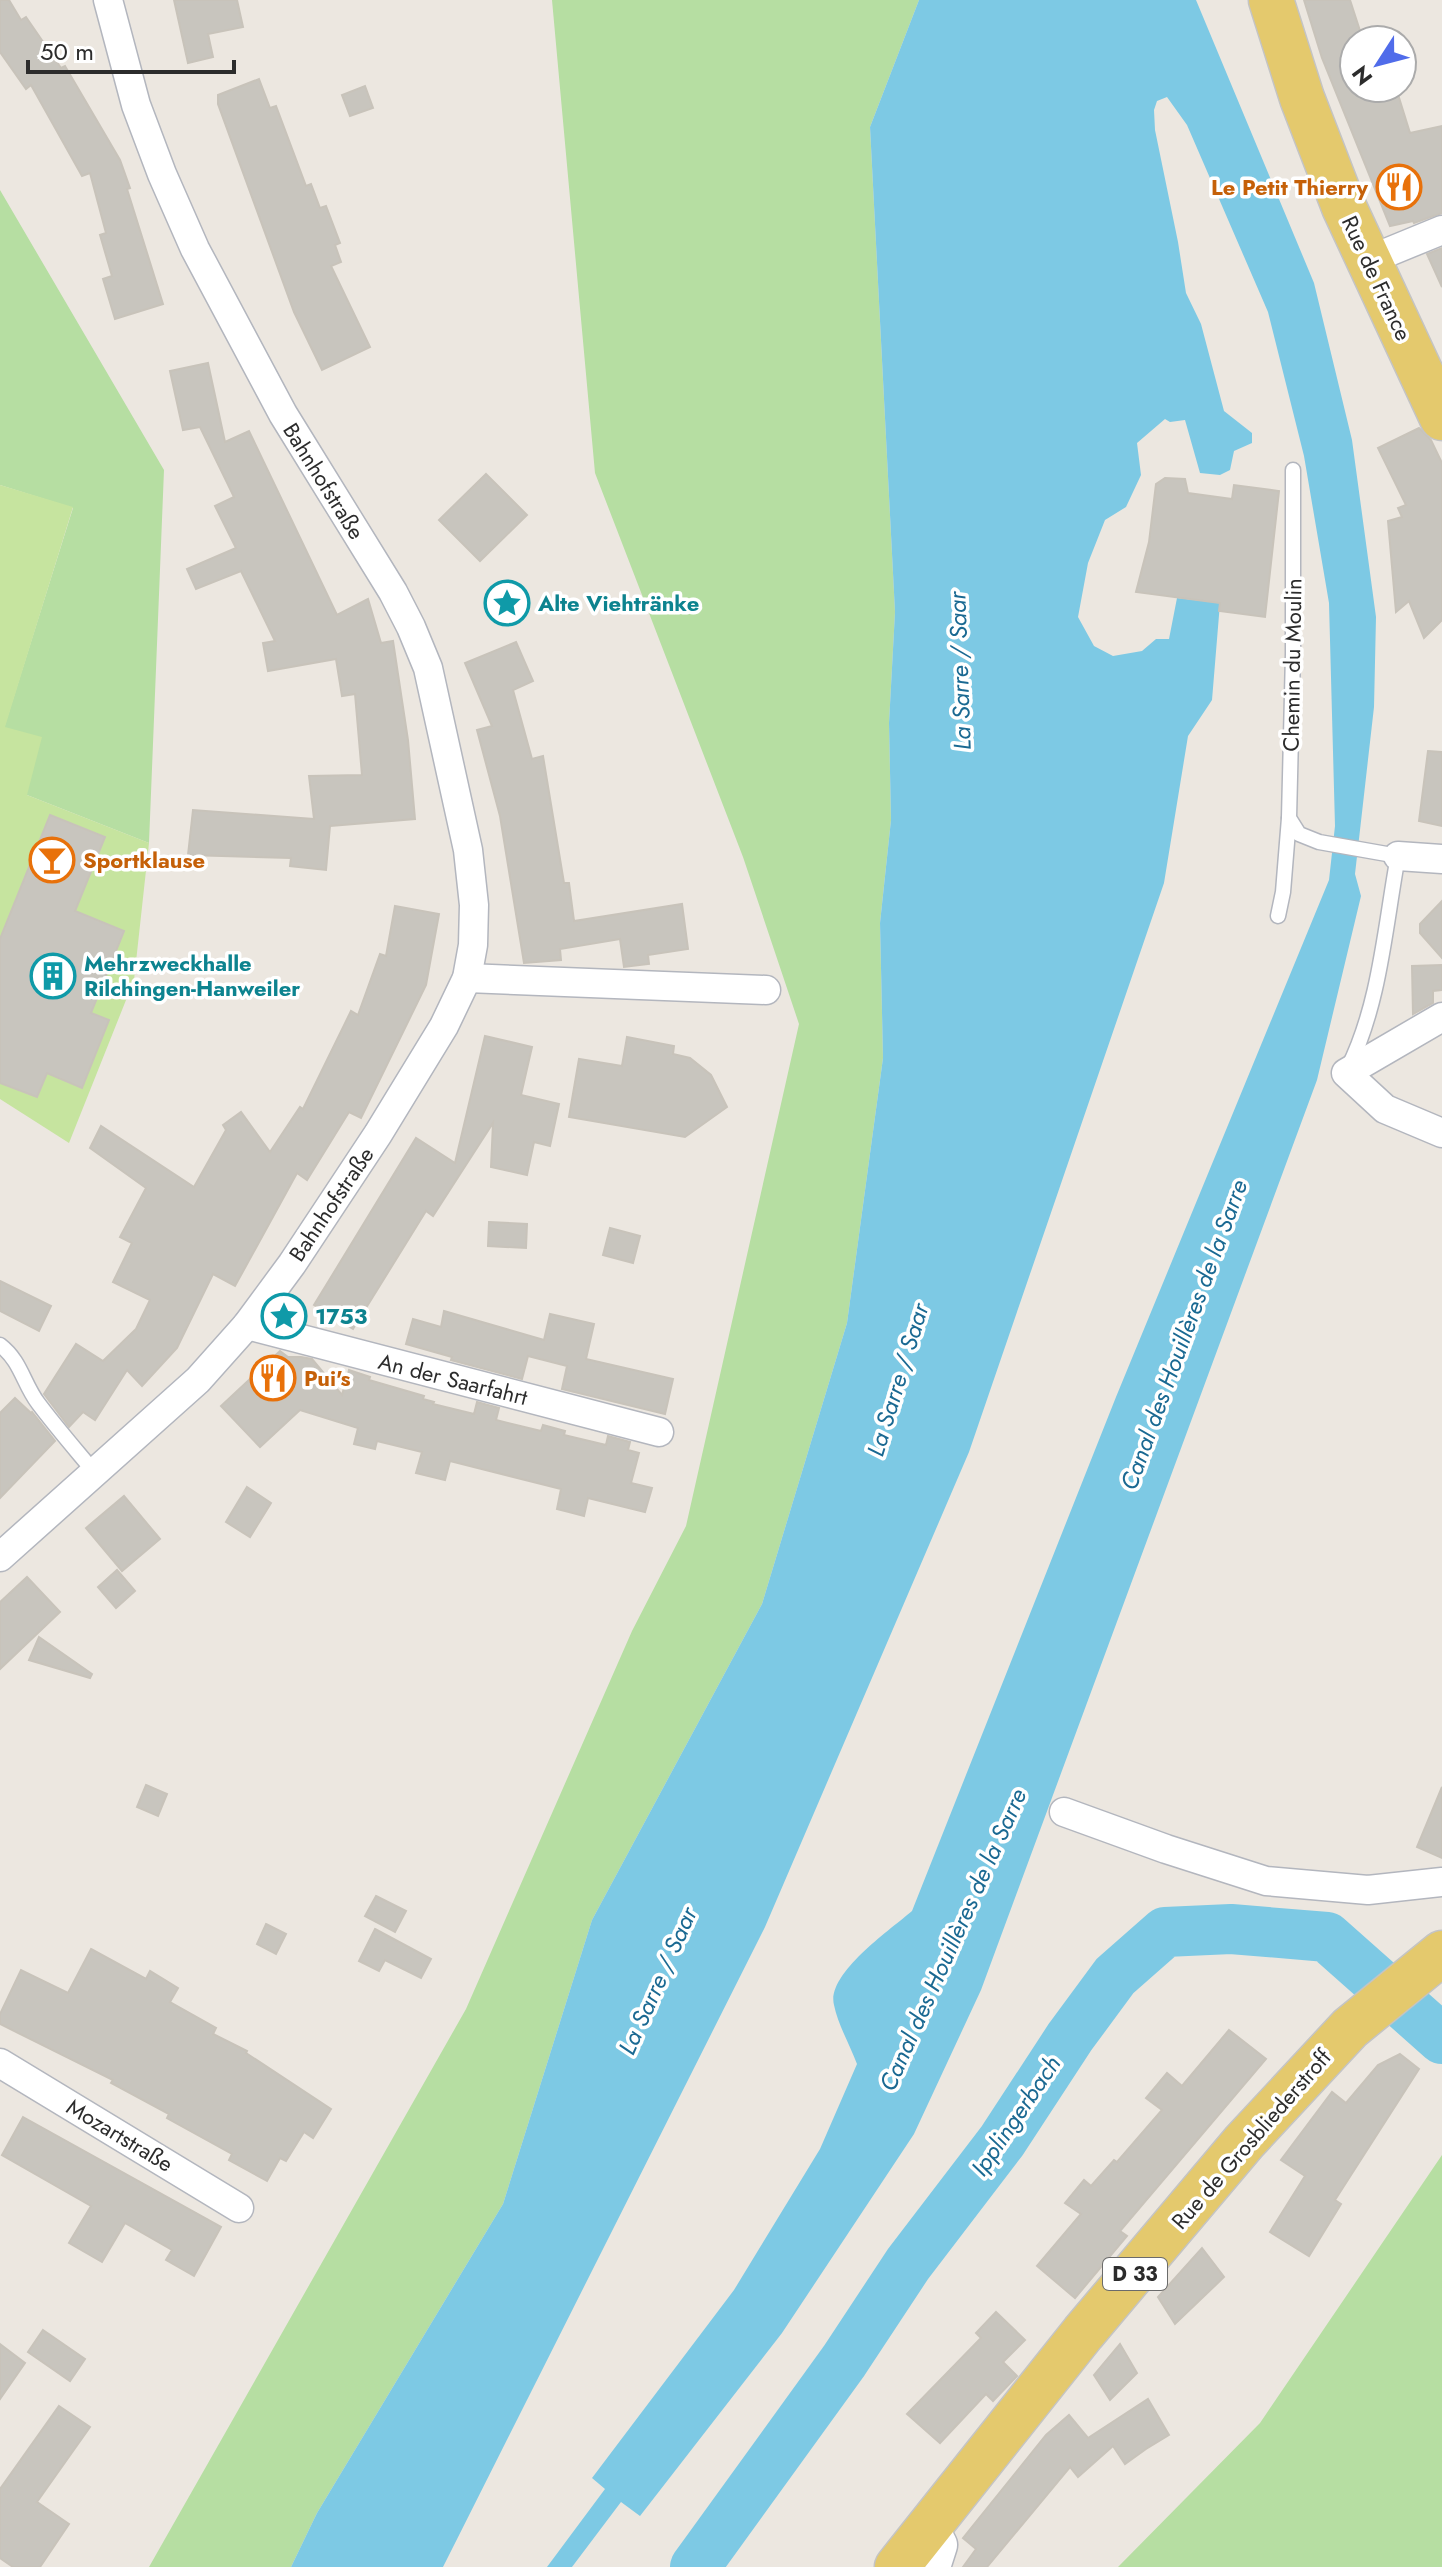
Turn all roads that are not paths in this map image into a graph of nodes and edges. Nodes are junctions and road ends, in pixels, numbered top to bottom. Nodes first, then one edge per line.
1 (108, 0) edge
2 (1271, 0) edge
3 (1442, 230) edge
4 (1369, 260) junction
5 (1442, 418) edge
6 (1293, 470) dead end
7 (1289, 818) junction
8 (1391, 855) junction
9 (1442, 859) edge
10 (1278, 916) dead end
11 (467, 978) junction
12 (766, 990) dead end
13 (1442, 1017) edge
14 (1346, 1073) junction
15 (1442, 1133) edge
16 (247, 1325) junction
17 (0, 1345) edge
18 (659, 1432) dead end
19 (95, 1473) junction
20 (0, 1557) edge
21 (1064, 1812) dead end
22 (1442, 1882) edge
23 (1440, 1954) edge
24 (0, 2063) edge
25 (239, 2208) dead end
26 (930, 2548) edge
27 (897, 2567) edge

1 - 11 street, Bahnhofstraße
2 - 4 main road, Rue de France
3 - 4 street
4 - 5 main road, Rue de France
6 - 7 lane, Chemin du Moulin
7 - 8 lane
7 - 10 lane, Chemin du Moulin
8 - 9 street
8 - 14 lane
11 - 12 street
11 - 16 street, Bahnhofstraße
13 - 14 street
14 - 15 street
16 - 18 street, An der Saarfahrt
16 - 19 street, Bahnhofstraße
17 - 19 lane
19 - 20 street, Bahnhofstraße
21 - 22 street
23 - 26 main road, Rue de Grosbliederstroff / D 33
24 - 25 street, Mozartstraße
26 - 27 main road, Rue de Grosbliederstroff / D 33

